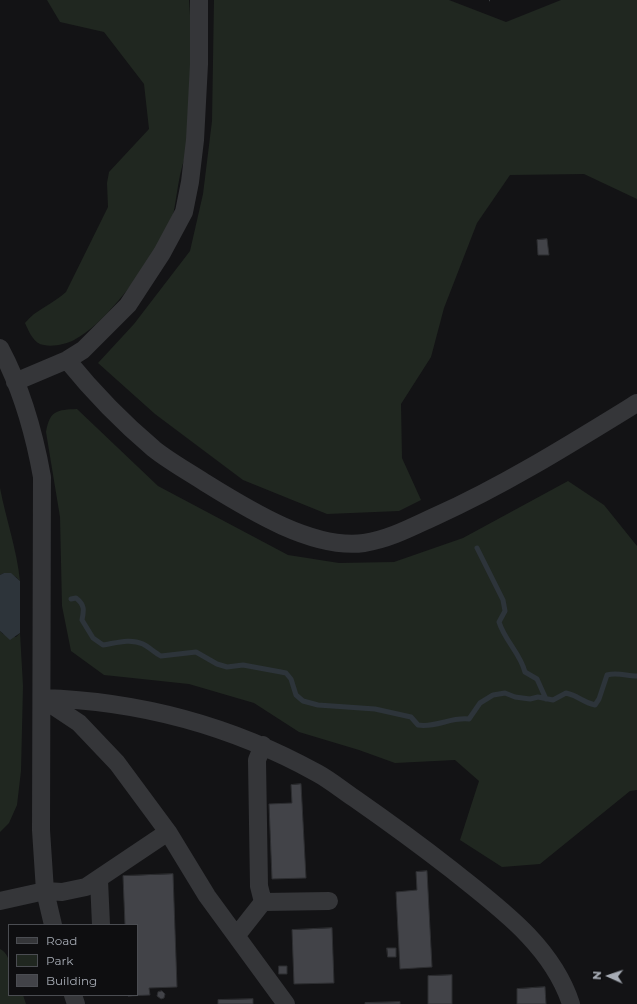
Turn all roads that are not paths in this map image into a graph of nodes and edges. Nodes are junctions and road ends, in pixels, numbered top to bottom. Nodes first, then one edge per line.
1 (199, 0) edge
2 (0, 348) edge
3 (67, 360) junction
4 (15, 382) junction
5 (637, 403) edge
6 (42, 698) junction
7 (263, 745) junction
8 (168, 832) junction
9 (99, 880) junction
10 (46, 891) junction
11 (0, 901) edge
12 (328, 901) dead end
13 (263, 902) junction
14 (53, 924) edge
15 (101, 924) edge
16 (237, 935) junction
17 (286, 1004) edge
18 (571, 1004) edge

1 - 3 street
2 - 4 street
3 - 4 street
3 - 5 street
4 - 6 street
6 - 7 street
6 - 8 street
6 - 10 street
7 - 13 street
7 - 18 street
8 - 9 street
8 - 16 street
9 - 10 street
9 - 15 street
10 - 11 street
10 - 14 street
12 - 13 street
13 - 16 street
16 - 17 street

